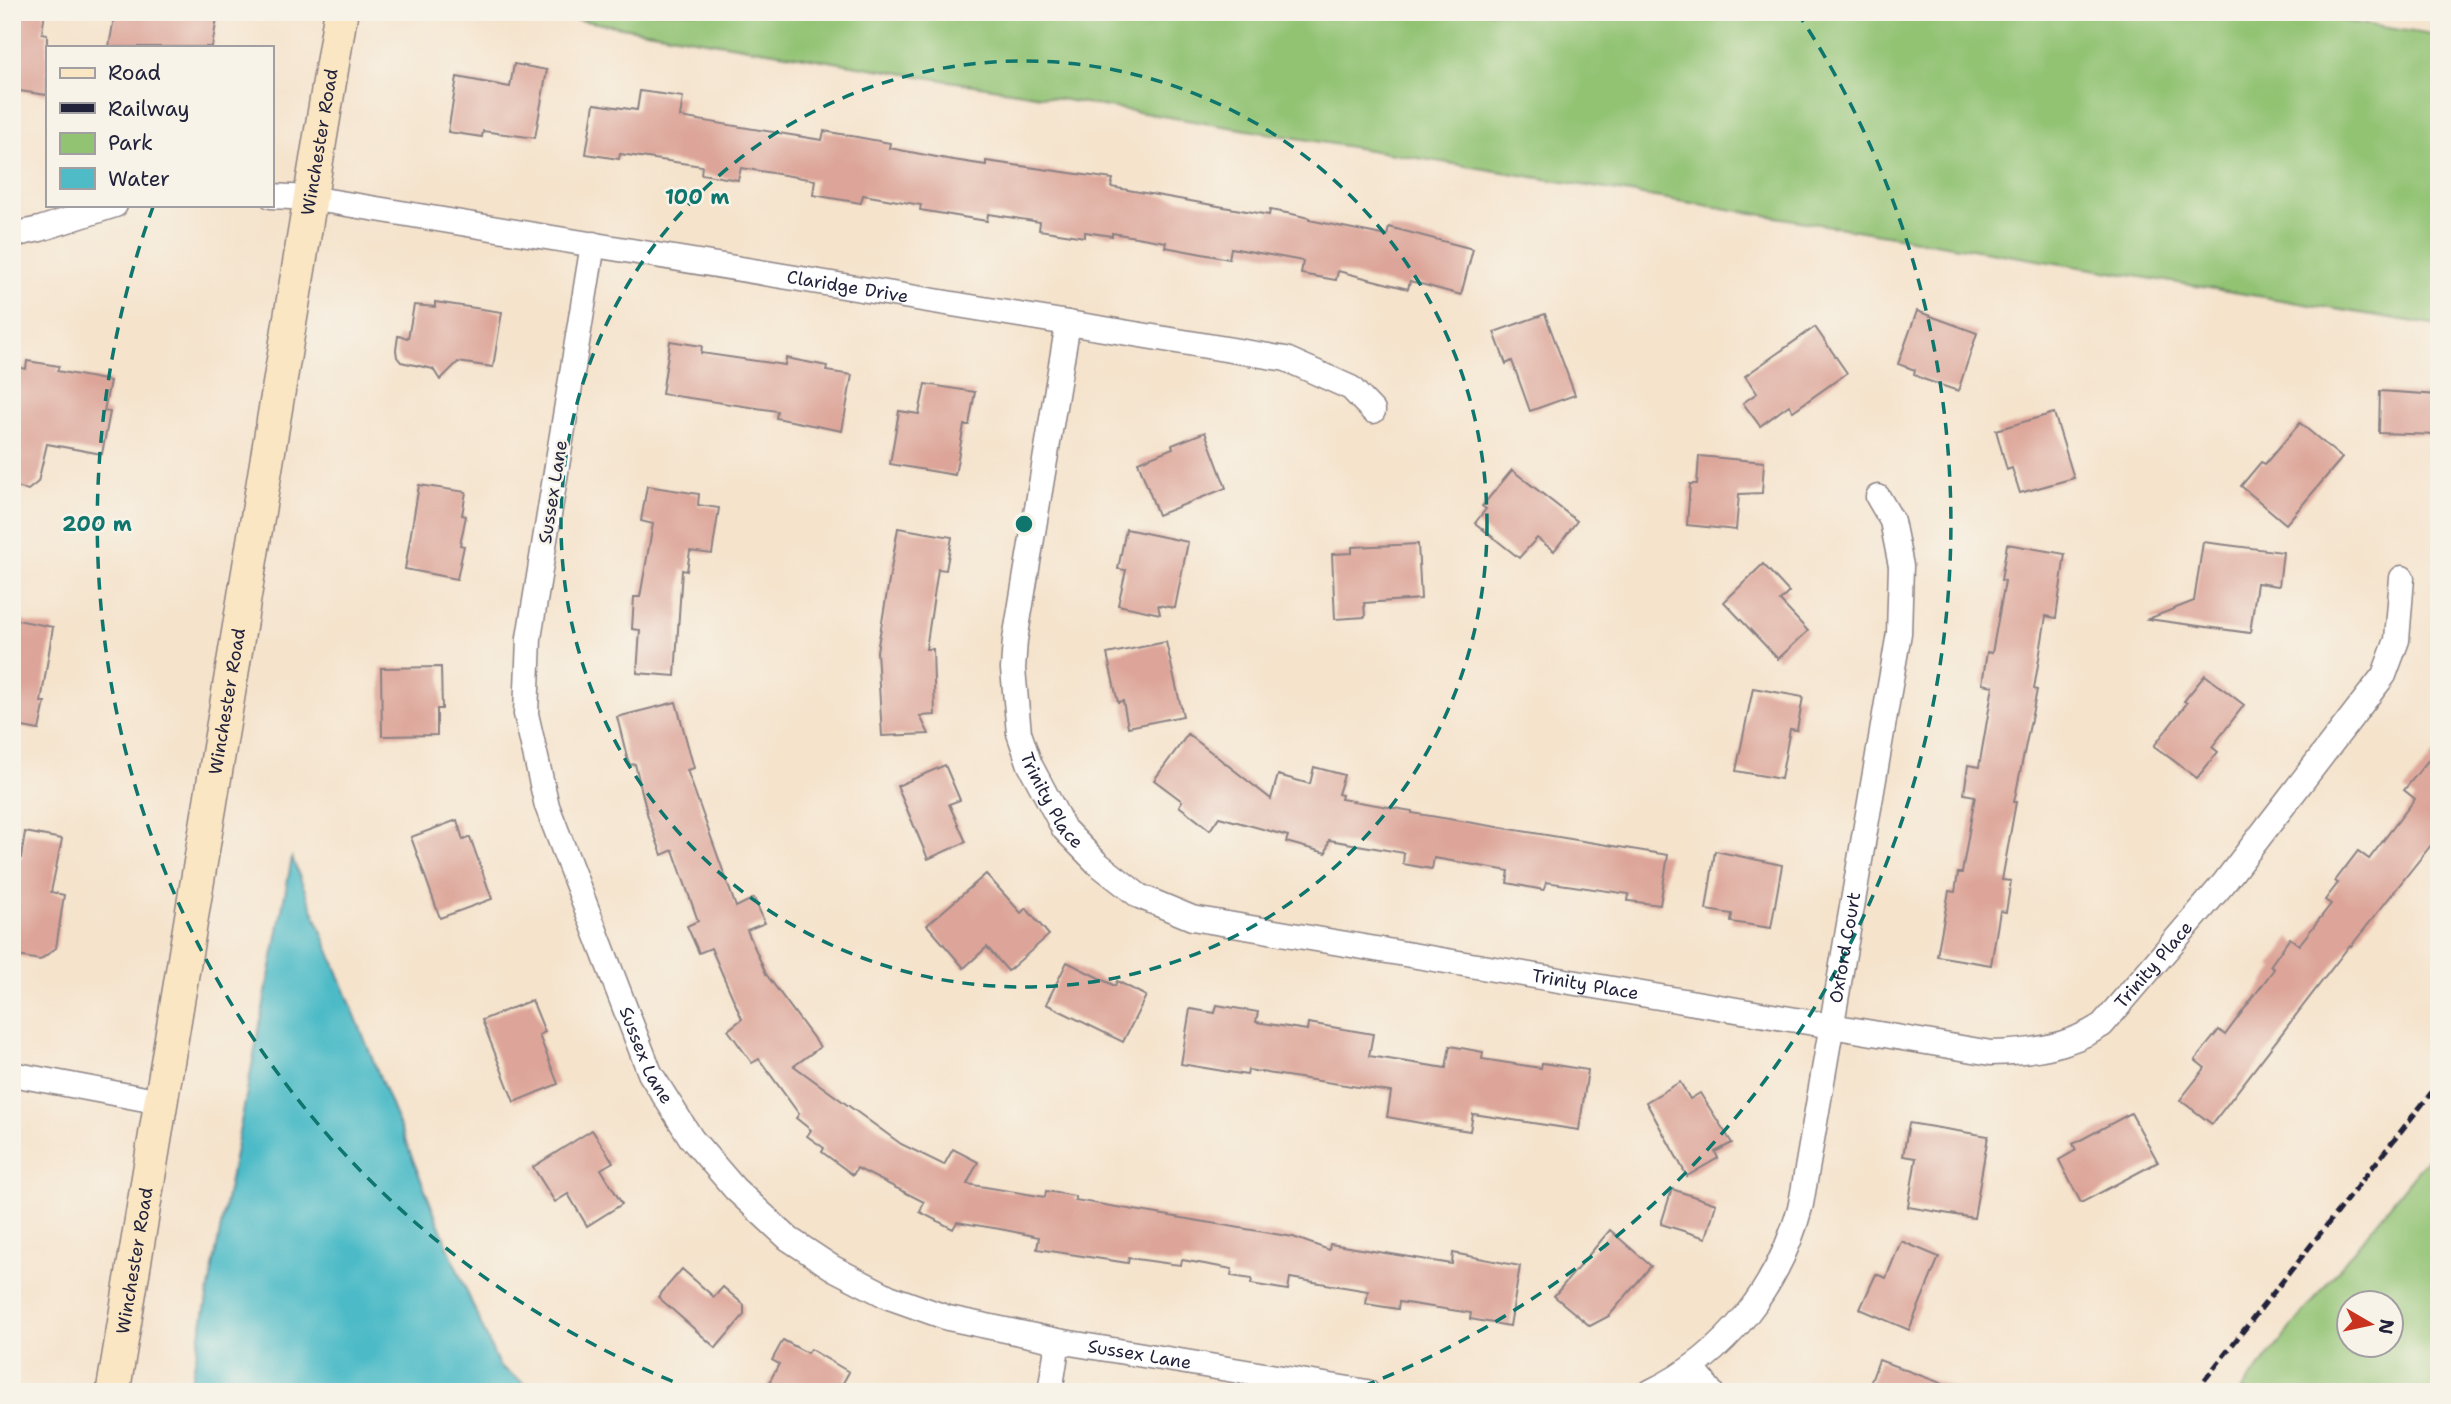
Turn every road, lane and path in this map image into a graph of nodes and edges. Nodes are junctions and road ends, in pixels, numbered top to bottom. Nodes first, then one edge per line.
1 (341, 12) edge
2 (273, 195) edge
3 (310, 198) junction
4 (112, 206) edge
5 (12, 235) edge
6 (593, 244) junction
7 (1068, 323) junction
8 (1373, 411) dead end
9 (1878, 497) dead end
10 (2402, 578) dead end
11 (1832, 1026) junction
12 (12, 1074) edge
13 (161, 1102) junction
14 (1058, 1341) junction
15 (1692, 1367) junction
16 (113, 1392) edge
17 (1050, 1392) edge
18 (1367, 1392) edge
19 (1650, 1392) edge
20 (1711, 1392) edge

1 - 3 main road, Winchester Road
2 - 3 street, Claridge Drive
3 - 6 street, Claridge Drive
3 - 13 main road, Winchester Road
4 - 5 street
6 - 7 street, Claridge Drive
6 - 14 street, Sussex Lane
7 - 8 street, Claridge Drive
7 - 11 street, Trinity Place
9 - 11 street, Oxford Court
10 - 11 street, Trinity Place
11 - 15 street, Oxford Court
12 - 13 street
13 - 16 main road, Winchester Road
14 - 17 street
14 - 18 street, Sussex Lane
15 - 19 street
15 - 20 street

